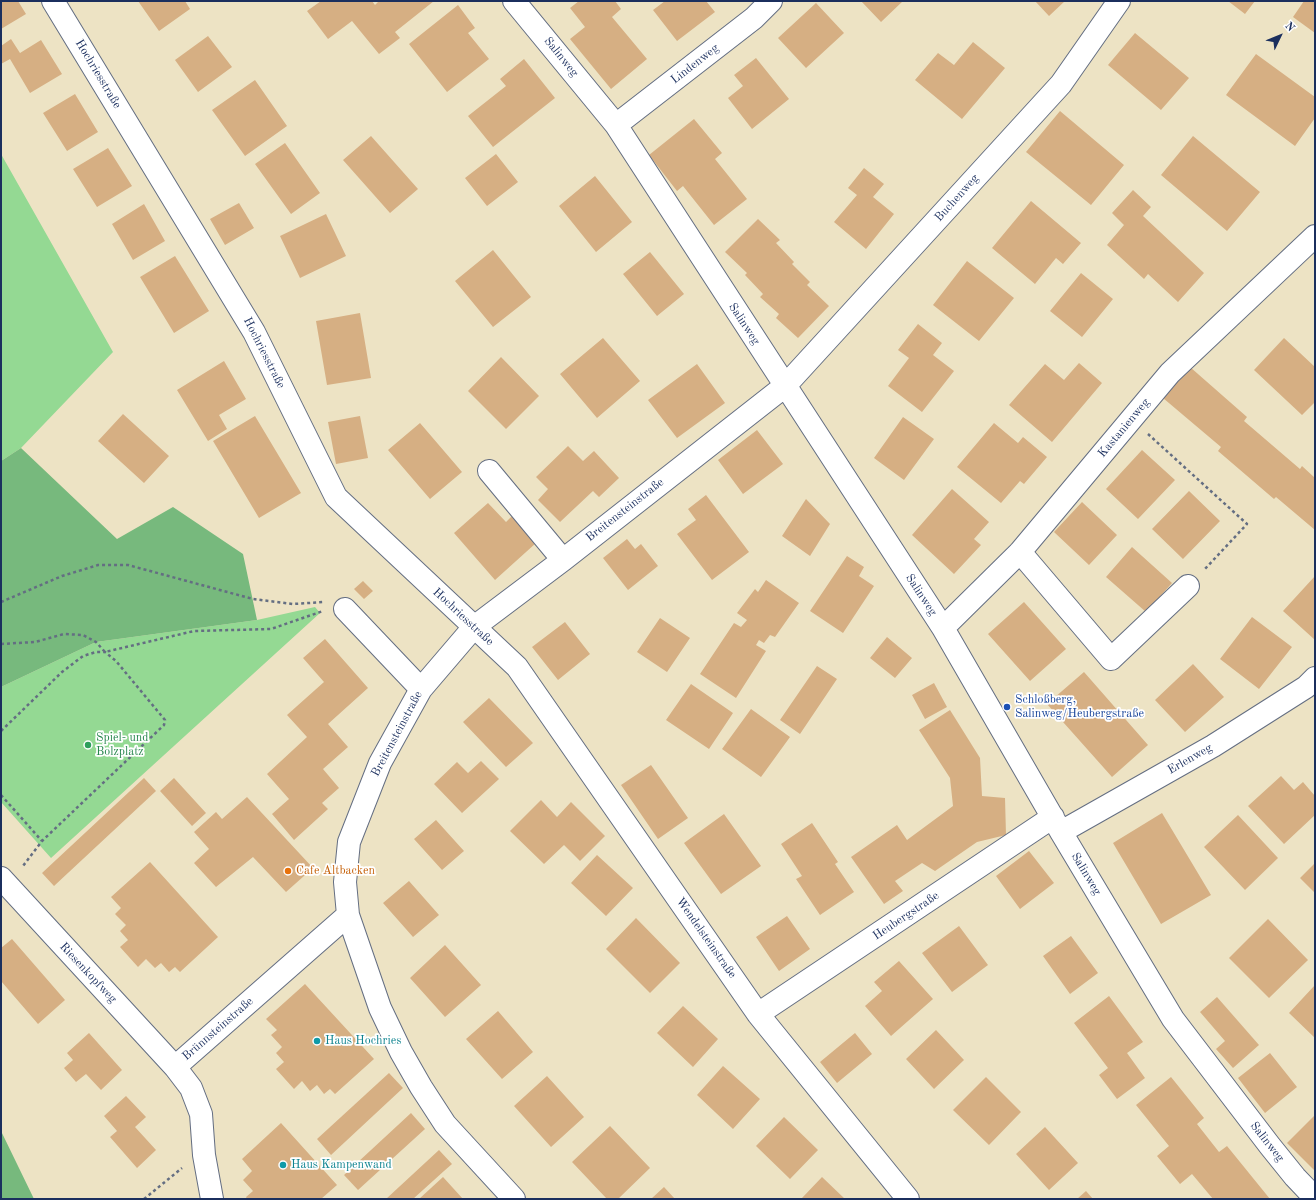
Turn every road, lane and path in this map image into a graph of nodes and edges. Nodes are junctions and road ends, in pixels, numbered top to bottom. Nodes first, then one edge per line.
1 (53, 1) edge
2 (514, 1) edge
3 (771, 1) edge
4 (1119, 1) edge
5 (616, 125) junction
6 (1315, 236) edge
7 (785, 386) junction
8 (1131, 420) junction
9 (489, 471) dead end
10 (1020, 552) junction
11 (563, 560) junction
12 (1188, 586) joint
13 (1, 602) edge
14 (346, 609) junction
15 (474, 627) junction
16 (943, 628) junction
17 (1, 644) edge
18 (105, 652) junction
19 (518, 667) joint
20 (1315, 678) edge
21 (421, 689) junction
22 (1, 731) edge
23 (1, 795) edge
24 (1057, 825) junction
25 (42, 841) junction
26 (4, 882) edge
27 (348, 915) junction
28 (758, 1014) junction
29 (174, 1067) junction
30 (204, 1150) junction
31 (1315, 1198) edge
32 (144, 1199) edge
33 (212, 1199) edge
34 (514, 1199) edge
35 (908, 1199) edge

1 - 15 street, Hochriesstraße
2 - 5 street, Salinweg
3 - 5 street, Lindenweg
4 - 7 street, Buchenweg
5 - 7 street, Salinweg
6 - 8 street, Kastanienweg
7 - 11 street, Breitensteinstraße
7 - 16 street, Salinweg
8 - 10 street, Kastanienweg
8 - 12 path
9 - 11 street
10 - 12 street
10 - 16 street, Kastanienweg
11 - 15 street, Breitensteinstraße
13 - 14 path
14 - 18 path
14 - 21 street
15 - 19 street, Hochriesstraße
15 - 21 street, Breitensteinstraße
16 - 24 street, Salinweg
17 - 18 path
18 - 22 path
18 - 25 path
19 - 28 street, Wendelsteinstraße
20 - 24 street, Erlenweg
21 - 27 street, Breitensteinstraße
23 - 25 path
24 - 28 street, Heubergstraße
24 - 31 street, Salinweg
25 - 26 path
26 - 29 street, Riesenkopfweg
27 - 29 street, Brünnsteinstraße
27 - 34 street, Breitensteinstraße
28 - 35 street, Wendelsteinstraße
29 - 30 street, Brünnsteinstraße
30 - 32 path
30 - 33 street, Brünnsteinstraße

